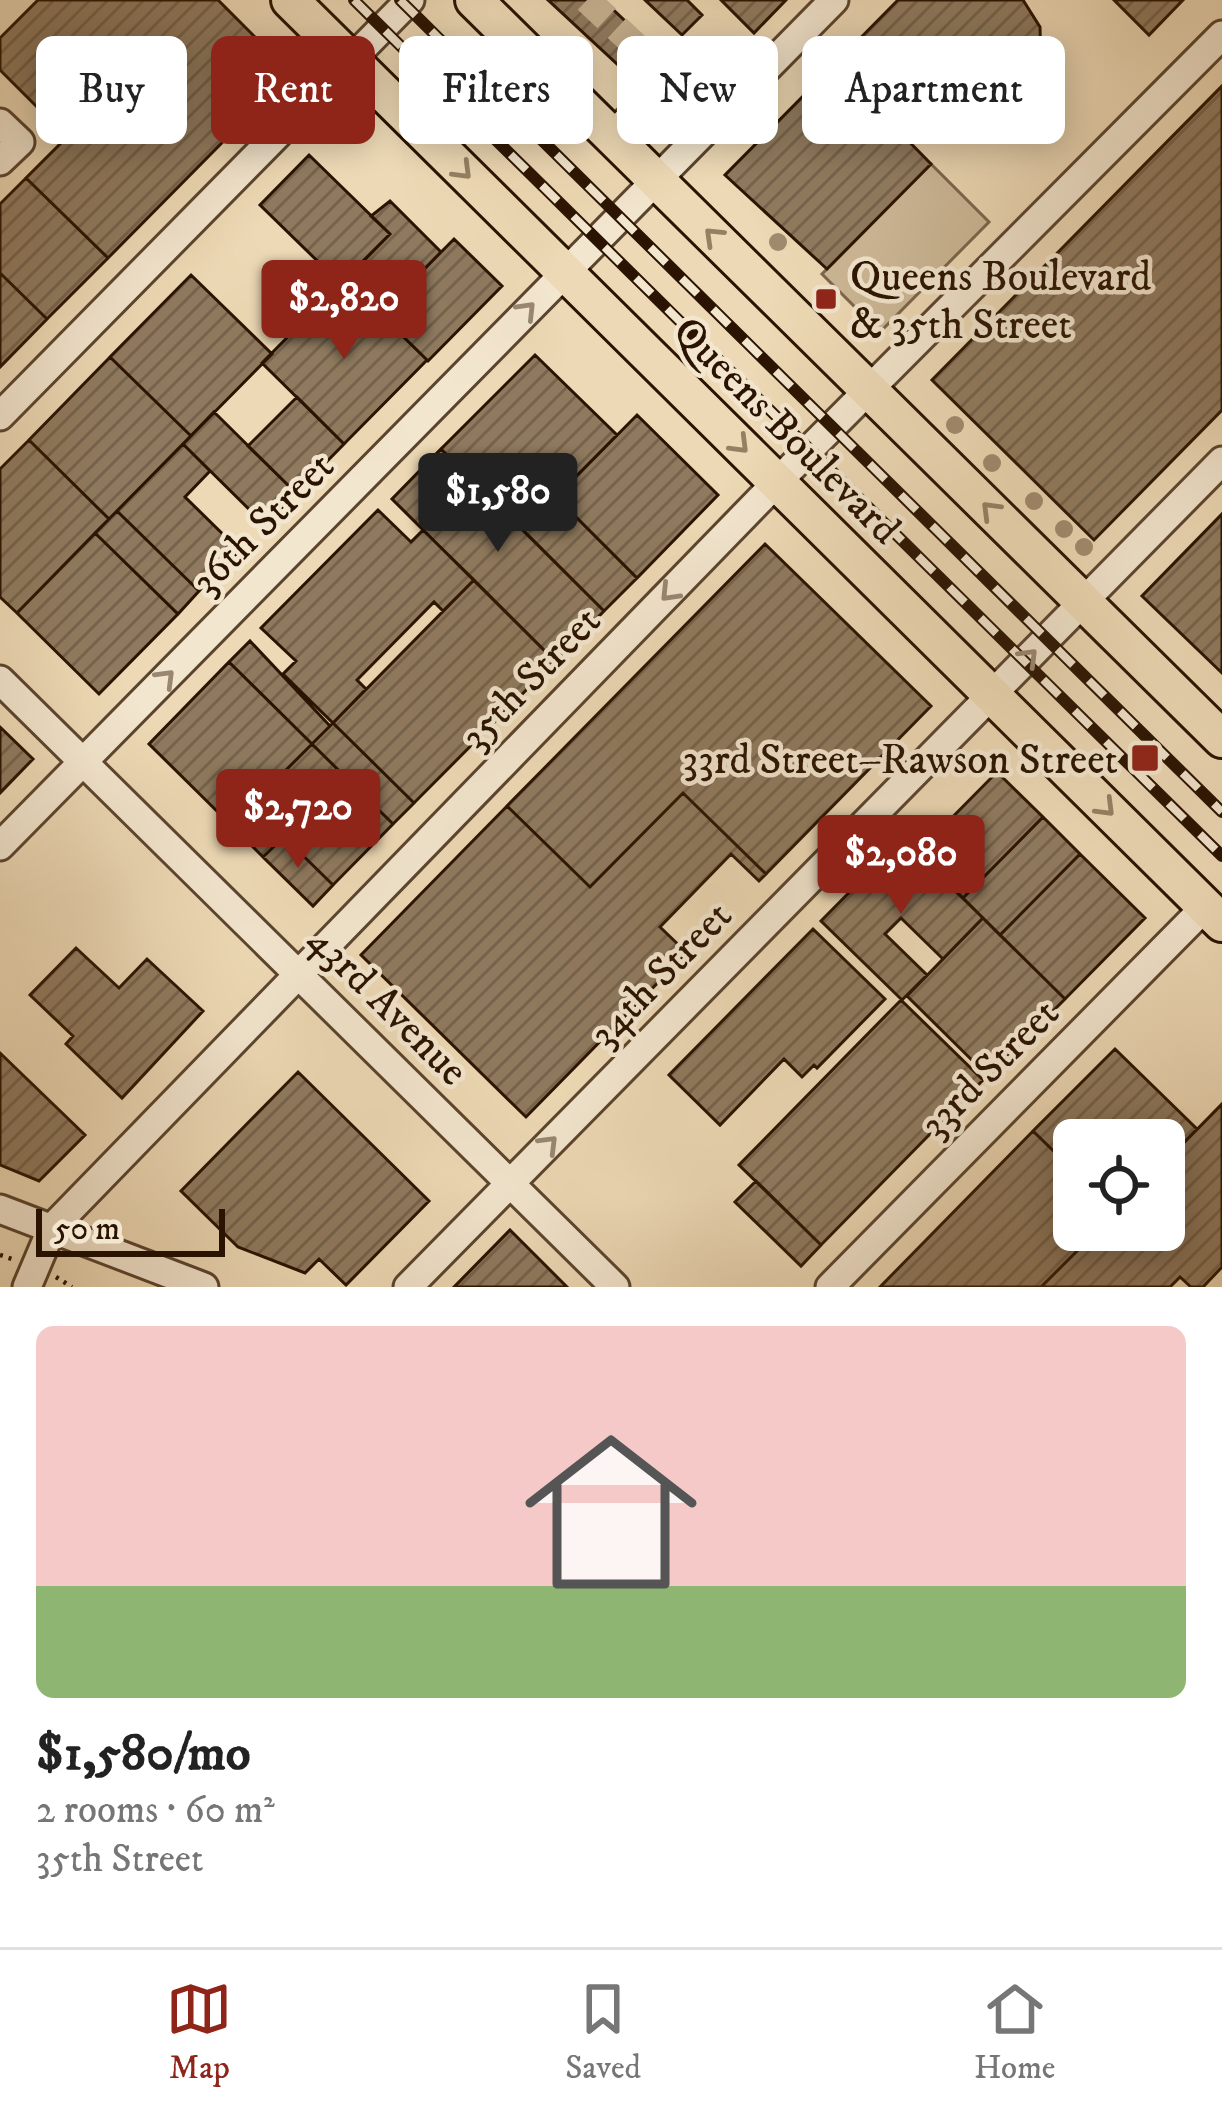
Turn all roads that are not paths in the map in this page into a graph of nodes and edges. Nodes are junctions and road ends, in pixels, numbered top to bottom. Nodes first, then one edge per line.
1 (290, 0) edge
2 (410, 0) edge
3 (834, 0) edge
4 (489, 5) edge
5 (1222, 35) edge
6 (326, 36) edge
7 (374, 36) edge
8 (375, 85) edge
9 (0, 123) edge
10 (617, 131) edge
11 (612, 136) junction
12 (267, 144) edge
13 (0, 161) edge
14 (656, 179) junction
15 (565, 272) junction
16 (870, 390) junction
17 (0, 416) edge
18 (1222, 461) edge
19 (777, 482) junction
20 (1082, 602) junction
21 (0, 680) edge
22 (991, 695) junction
23 (1222, 740) edge
24 (84, 762) junction
25 (0, 846) edge
26 (1214, 914) edge
27 (301, 975) junction
28 (510, 1184) junction
29 (0, 1209) edge
30 (52, 1228) junction
31 (27, 1287) edge
32 (204, 1287) edge
33 (408, 1287) edge
34 (615, 1287) edge
35 (830, 1287) edge

1 - 6 main road, Queens Boulevard
2 - 7 street
3 - 14 street, 36th Street
4 - 11 main road, Queens Boulevard
5 - 16 street, 35th Street
8 -> 15 main road, Queens Boulevard
9 - 13 street
10 - 11 street
11 - 14 main road, Queens Boulevard
12 - 17 street
14 - 15 street, 36th Street
16 -> 14 main road, Queens Boulevard
15 -> 19 main road, Queens Boulevard
24 -> 15 street, 36th Street
16 - 19 street, 35th Street
20 -> 16 main road, Queens Boulevard
18 - 20 street, 34th Street
19 - 22 main road, Queens Boulevard
19 -> 27 street, 35th Street
22 -> 20 street, 34th Street
20 - 23 main road, Queens Boulevard
21 - 24 street, 43rd Avenue
22 -> 26 main road, Queens Boulevard
28 -> 22 street, 34th Street
24 - 25 street, 36th Street
24 - 27 street, 43rd Avenue
26 - 35 street, 33rd Street
27 - 28 street, 43rd Avenue
27 - 30 street, 35th Street
28 - 33 street, 34th Street
28 - 34 street, 43rd Avenue
29 - 30 street
30 - 31 street
30 - 32 street

